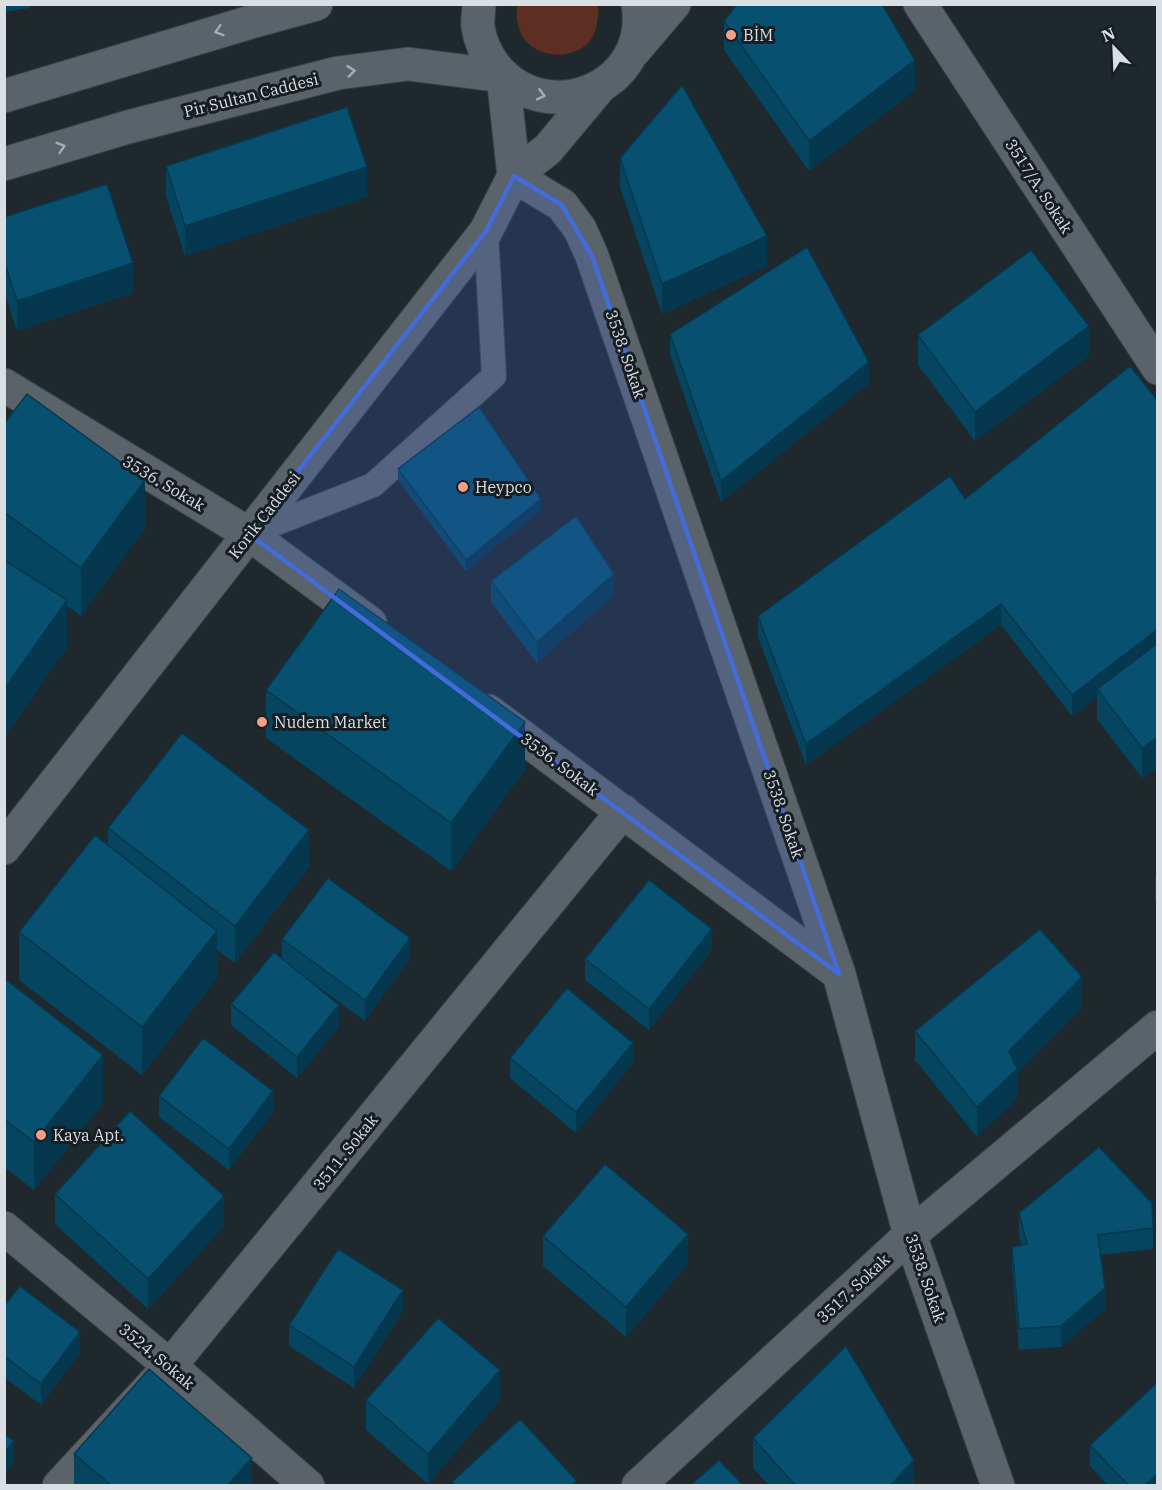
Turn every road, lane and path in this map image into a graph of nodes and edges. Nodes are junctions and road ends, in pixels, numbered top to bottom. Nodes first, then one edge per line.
1 (316, 4) edge
2 (479, 4) edge
3 (638, 4) edge
4 (674, 4) edge
5 (920, 4) edge
6 (255, 13) edge
7 (629, 57) junction
8 (503, 76) junction
9 (599, 88) junction
10 (4, 96) edge
11 (4, 164) edge
12 (514, 176) junction
13 (486, 231) junction
14 (1158, 368) edge
15 (4, 385) edge
16 (249, 534) junction
17 (396, 643) edge
18 (462, 692) edge
19 (623, 811) junction
20 (4, 848) edge
21 (839, 974) junction
22 (1158, 1027) edge
23 (4, 1228) edge
24 (910, 1235) junction
25 (170, 1366) junction
26 (59, 1485) edge
27 (308, 1485) edge
28 (638, 1485) edge
29 (998, 1485) edge

1 - 6 street
2 - 8 street
3 - 7 street
4 - 7 street
5 - 14 street, 3517/A. Sokak
6 -> 10 street
7 - 9 street
8 -> 9 street
11 -> 8 street, Pir Sultan Caddesi
8 - 12 street
9 - 12 street
12 - 13 street, Korik Caddesi
12 - 21 street, 3538. Sokak
13 - 16 street, Korik Caddesi
13 - 16 lane
15 - 16 street, 3536. Sokak
16 - 17 street, 3536. Sokak
16 - 20 street, Korik Caddesi
18 - 19 street, 3536. Sokak
19 - 21 street, 3536. Sokak
19 - 25 street, 3511. Sokak
21 - 24 street, 3538. Sokak
22 - 24 street, 3517. Sokak
23 - 25 street, 3524. Sokak
24 - 28 street, 3517. Sokak
24 - 29 street, 3538. Sokak
25 - 26 street, 3511. Sokak
25 - 27 street, 3524. Sokak

